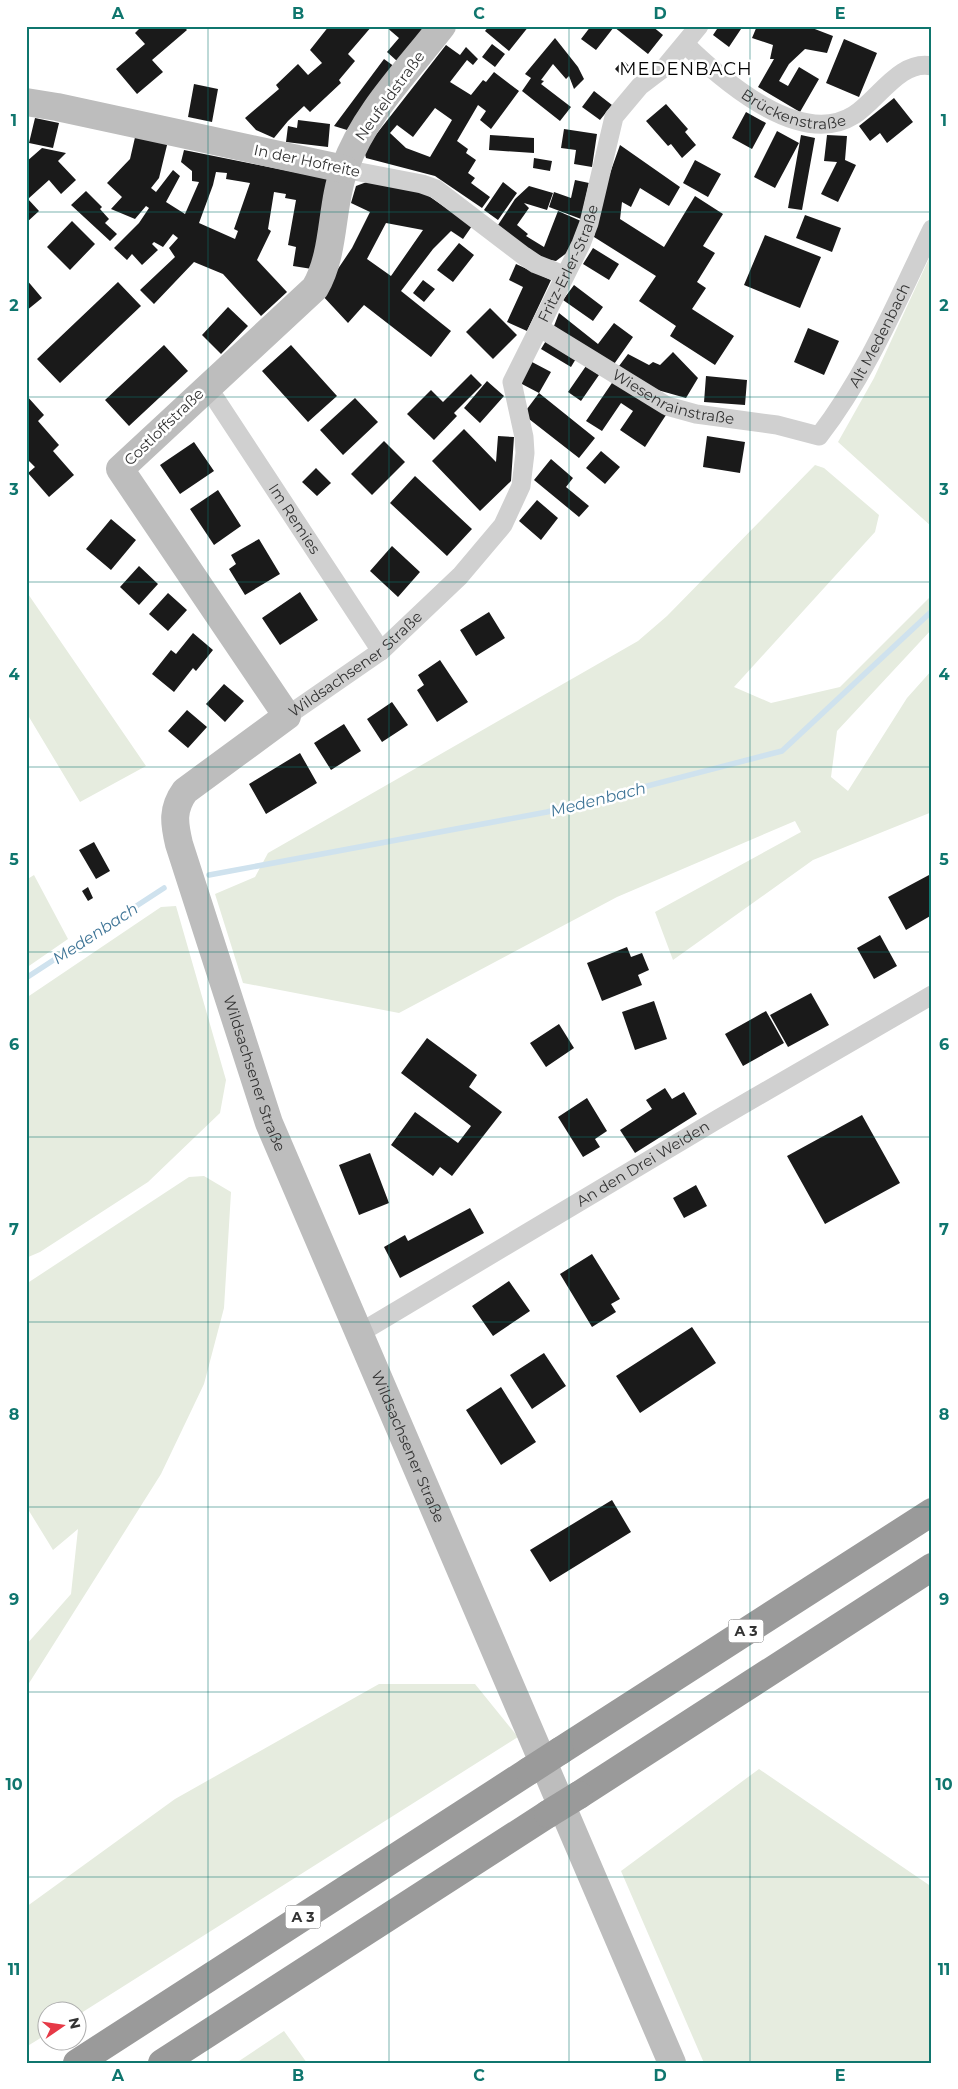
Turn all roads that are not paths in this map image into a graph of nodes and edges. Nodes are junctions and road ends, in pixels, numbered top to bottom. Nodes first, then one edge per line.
1 (442, 26) edge
2 (699, 26) edge
3 (685, 44) junction
4 (932, 66) edge
5 (26, 102) edge
6 (344, 169) junction
7 (932, 229) edge
8 (564, 275) junction
9 (540, 328) junction
10 (207, 386) junction
11 (819, 436) joint
12 (503, 525) joint
13 (381, 651) junction
14 (286, 716) junction
15 (932, 995) edge
16 (358, 1334) junction
17 (932, 1512) edge
18 (932, 1567) edge
19 (77, 2063) edge
20 (162, 2063) edge
21 (672, 2063) edge

1 - 6 main road, Neufeldstraße
2 - 3 street, Fritz-Erler-Straße
3 - 4 street, Brückenstraße
3 - 8 street, Fritz-Erler-Straße
5 - 6 main road, In der Hofreite
6 - 8 street, In der Hofreite
6 - 10 main road, Costloffstraße
7 - 11 street, Alt Medenbach
8 - 9 street, Fritz-Erler-Straße
9 - 11 street, Wiesenrainstraße
9 - 12 street, Fritz-Erler-Straße
10 - 13 street, Im Remies
10 - 14 main road, Costloffstraße
12 - 13 street, Wildsachsener Straße
13 - 14 street, Wildsachsener Straße
14 - 16 main road, Wildsachsener Straße
15 - 16 street, An den Drei Weiden
16 - 21 main road, Wildsachsener Straße
17 - 19 highway, A 3, bridge
18 - 20 highway, bridge

